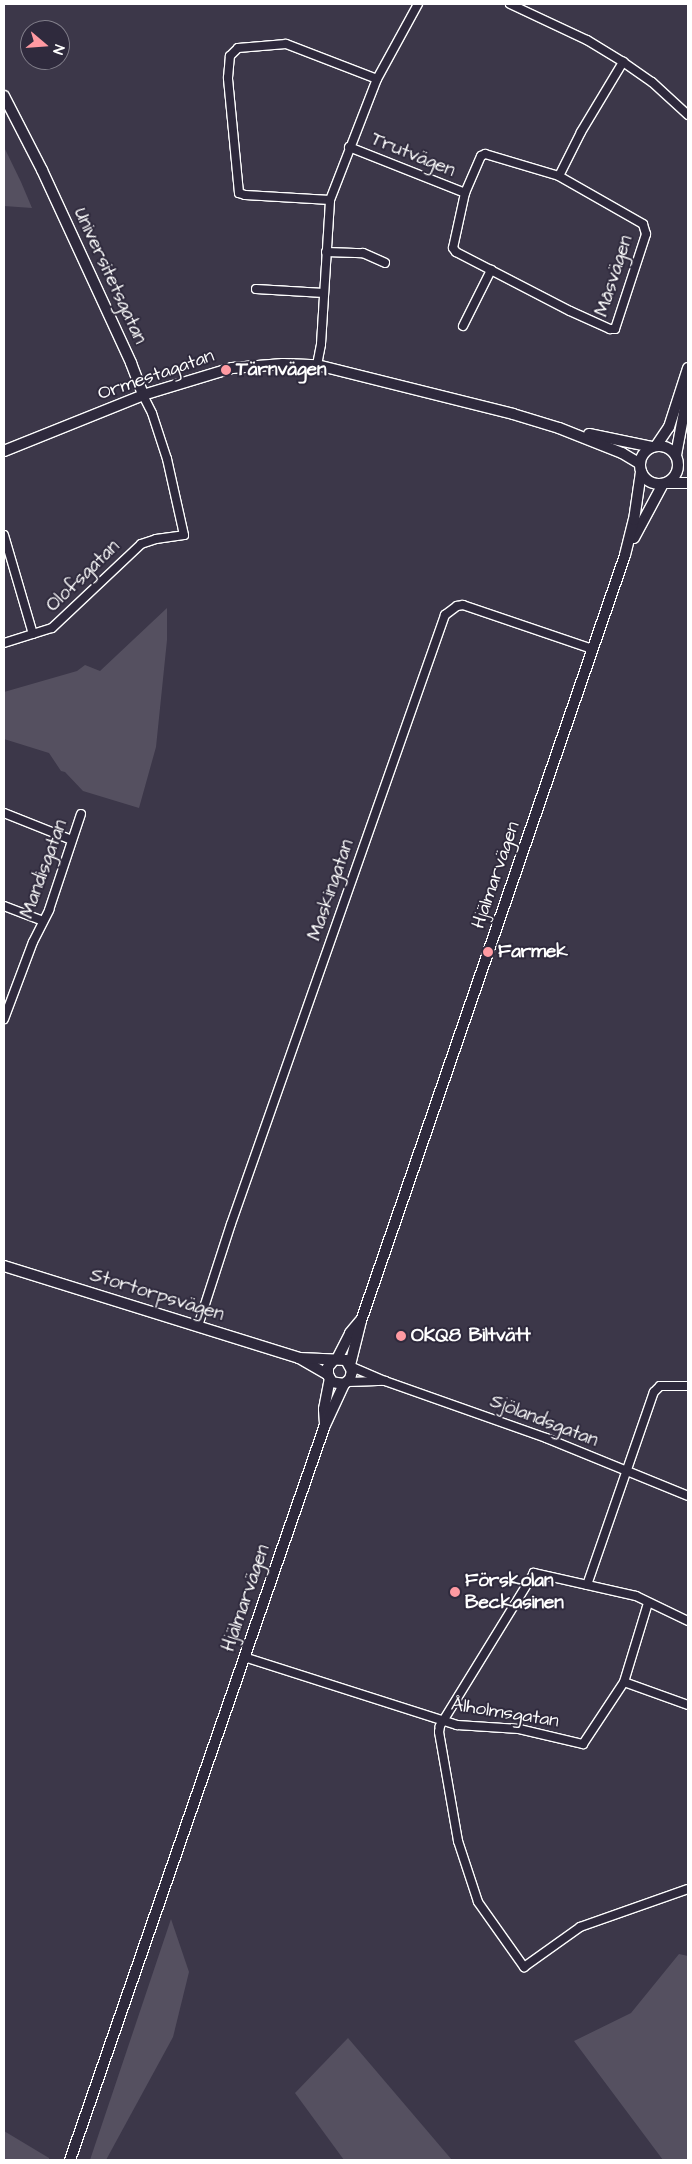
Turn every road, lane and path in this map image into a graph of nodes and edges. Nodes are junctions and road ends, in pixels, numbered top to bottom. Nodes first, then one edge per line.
1 (418, 4) edge
2 (510, 4) edge
3 (623, 62) junction
4 (377, 79) junction
5 (4, 96) edge
6 (688, 115) edge
7 (349, 147) junction
8 (559, 176) junction
9 (465, 193) junction
10 (330, 200) junction
11 (326, 252) junction
12 (385, 263) dead end
13 (491, 270) junction
14 (256, 289) dead end
15 (324, 293) junction
16 (463, 326) dead end
17 (317, 365) junction
18 (688, 368) edge
19 (688, 391) edge
20 (143, 395) junction
21 (559, 428) junction
22 (654, 447) junction
23 (4, 451) edge
24 (678, 459) junction
25 (641, 468) junction
26 (688, 473) edge
27 (688, 483) edge
28 (665, 484) junction
29 (4, 535) edge
30 (184, 535) joint
31 (625, 555) junction
32 (33, 634) junction
33 (4, 643) edge
34 (592, 649) junction
35 (4, 813) edge
36 (81, 814) dead end
37 (72, 840) junction
38 (4, 906) edge
39 (43, 922) junction
40 (6, 1003) edge
41 (4, 1019) edge
42 (4, 1266) edge
43 (360, 1320) junction
44 (198, 1326) junction
45 (299, 1358) junction
46 (335, 1360) junction
47 (351, 1366) junction
48 (329, 1377) junction
49 (386, 1381) junction
50 (346, 1382) junction
51 (688, 1386) edge
52 (324, 1425) junction
53 (627, 1471) junction
54 (688, 1496) edge
55 (587, 1585) junction
56 (648, 1604) junction
57 (688, 1622) edge
58 (244, 1657) junction
59 (624, 1682) junction
60 (688, 1705) edge
61 (444, 1721) junction
62 (688, 1889) edge
63 (70, 2160) edge

1 - 4 street
2 - 3 street
3 - 6 street
3 - 8 street
4 - 7 street
4 - 10 street
5 - 20 main road, Universitetsgatan
7 - 9 street, Trutvägen
7 - 10 street
8 - 9 street, Måsvägen
8 - 13 street, Måsvägen
9 - 13 street, Måsvägen
10 - 11 street
11 - 12 street
11 - 15 street
13 - 16 street
14 - 15 street
15 - 17 street
17 - 20 main road, Ormestagatan
17 - 21 main road, Ormestagatan
18 - 22 main road
19 - 24 main road
20 - 23 main road, Ormestagatan
20 - 30 street, Universitetsgatan
21 - 22 main road, Ormestagatan
21 - 25 main road, Ormestagatan
22 - 24 main road
22 - 25 main road
24 - 26 main road
24 - 28 main road
25 - 28 main road
25 - 31 main road, Hjälmarvägen
27 - 28 main road
28 - 31 main road, Hjälmarvägen
29 - 32 street
30 - 32 street, Olofsgatan
31 - 34 main road, Hjälmarvägen
32 - 33 street, Olofsgatan
34 - 43 main road, Hjälmarvägen
34 - 44 street, Maskingatan
35 - 37 street
36 - 37 street, Mandisgatan
37 - 39 street, Mandisgatan
38 - 39 street
39 - 40 street, Mandisgatan
40 - 41 street, Mandisgatan
42 - 44 main road, Stortorpsvägen
43 - 46 main road, Hjälmarvägen
43 - 47 main road, Hjälmarvägen
44 - 45 main road, Stortorpsvägen
45 - 46 main road, Stortorpsvägen
45 - 48 main road, Stortorpsvägen
46 - 47 main road
46 - 48 main road
47 - 49 street, Sjölandsgatan
47 - 50 main road
48 - 50 main road
48 - 52 main road, Hjälmarvägen
49 - 50 street, Sjölandsgatan
49 - 53 street, Sjölandsgatan
50 - 52 main road, Hjälmarvägen
51 - 53 street
52 - 58 main road, Hjälmarvägen
53 - 54 street, Sjölandsgatan
53 - 55 street
55 - 56 street
55 - 61 street
56 - 57 street
56 - 59 street, Ålholmsgatan
58 - 61 street, Ålholmsgatan
58 - 63 main road, Hjälmarvägen
59 - 60 street
59 - 61 street, Ålholmsgatan
61 - 62 street

